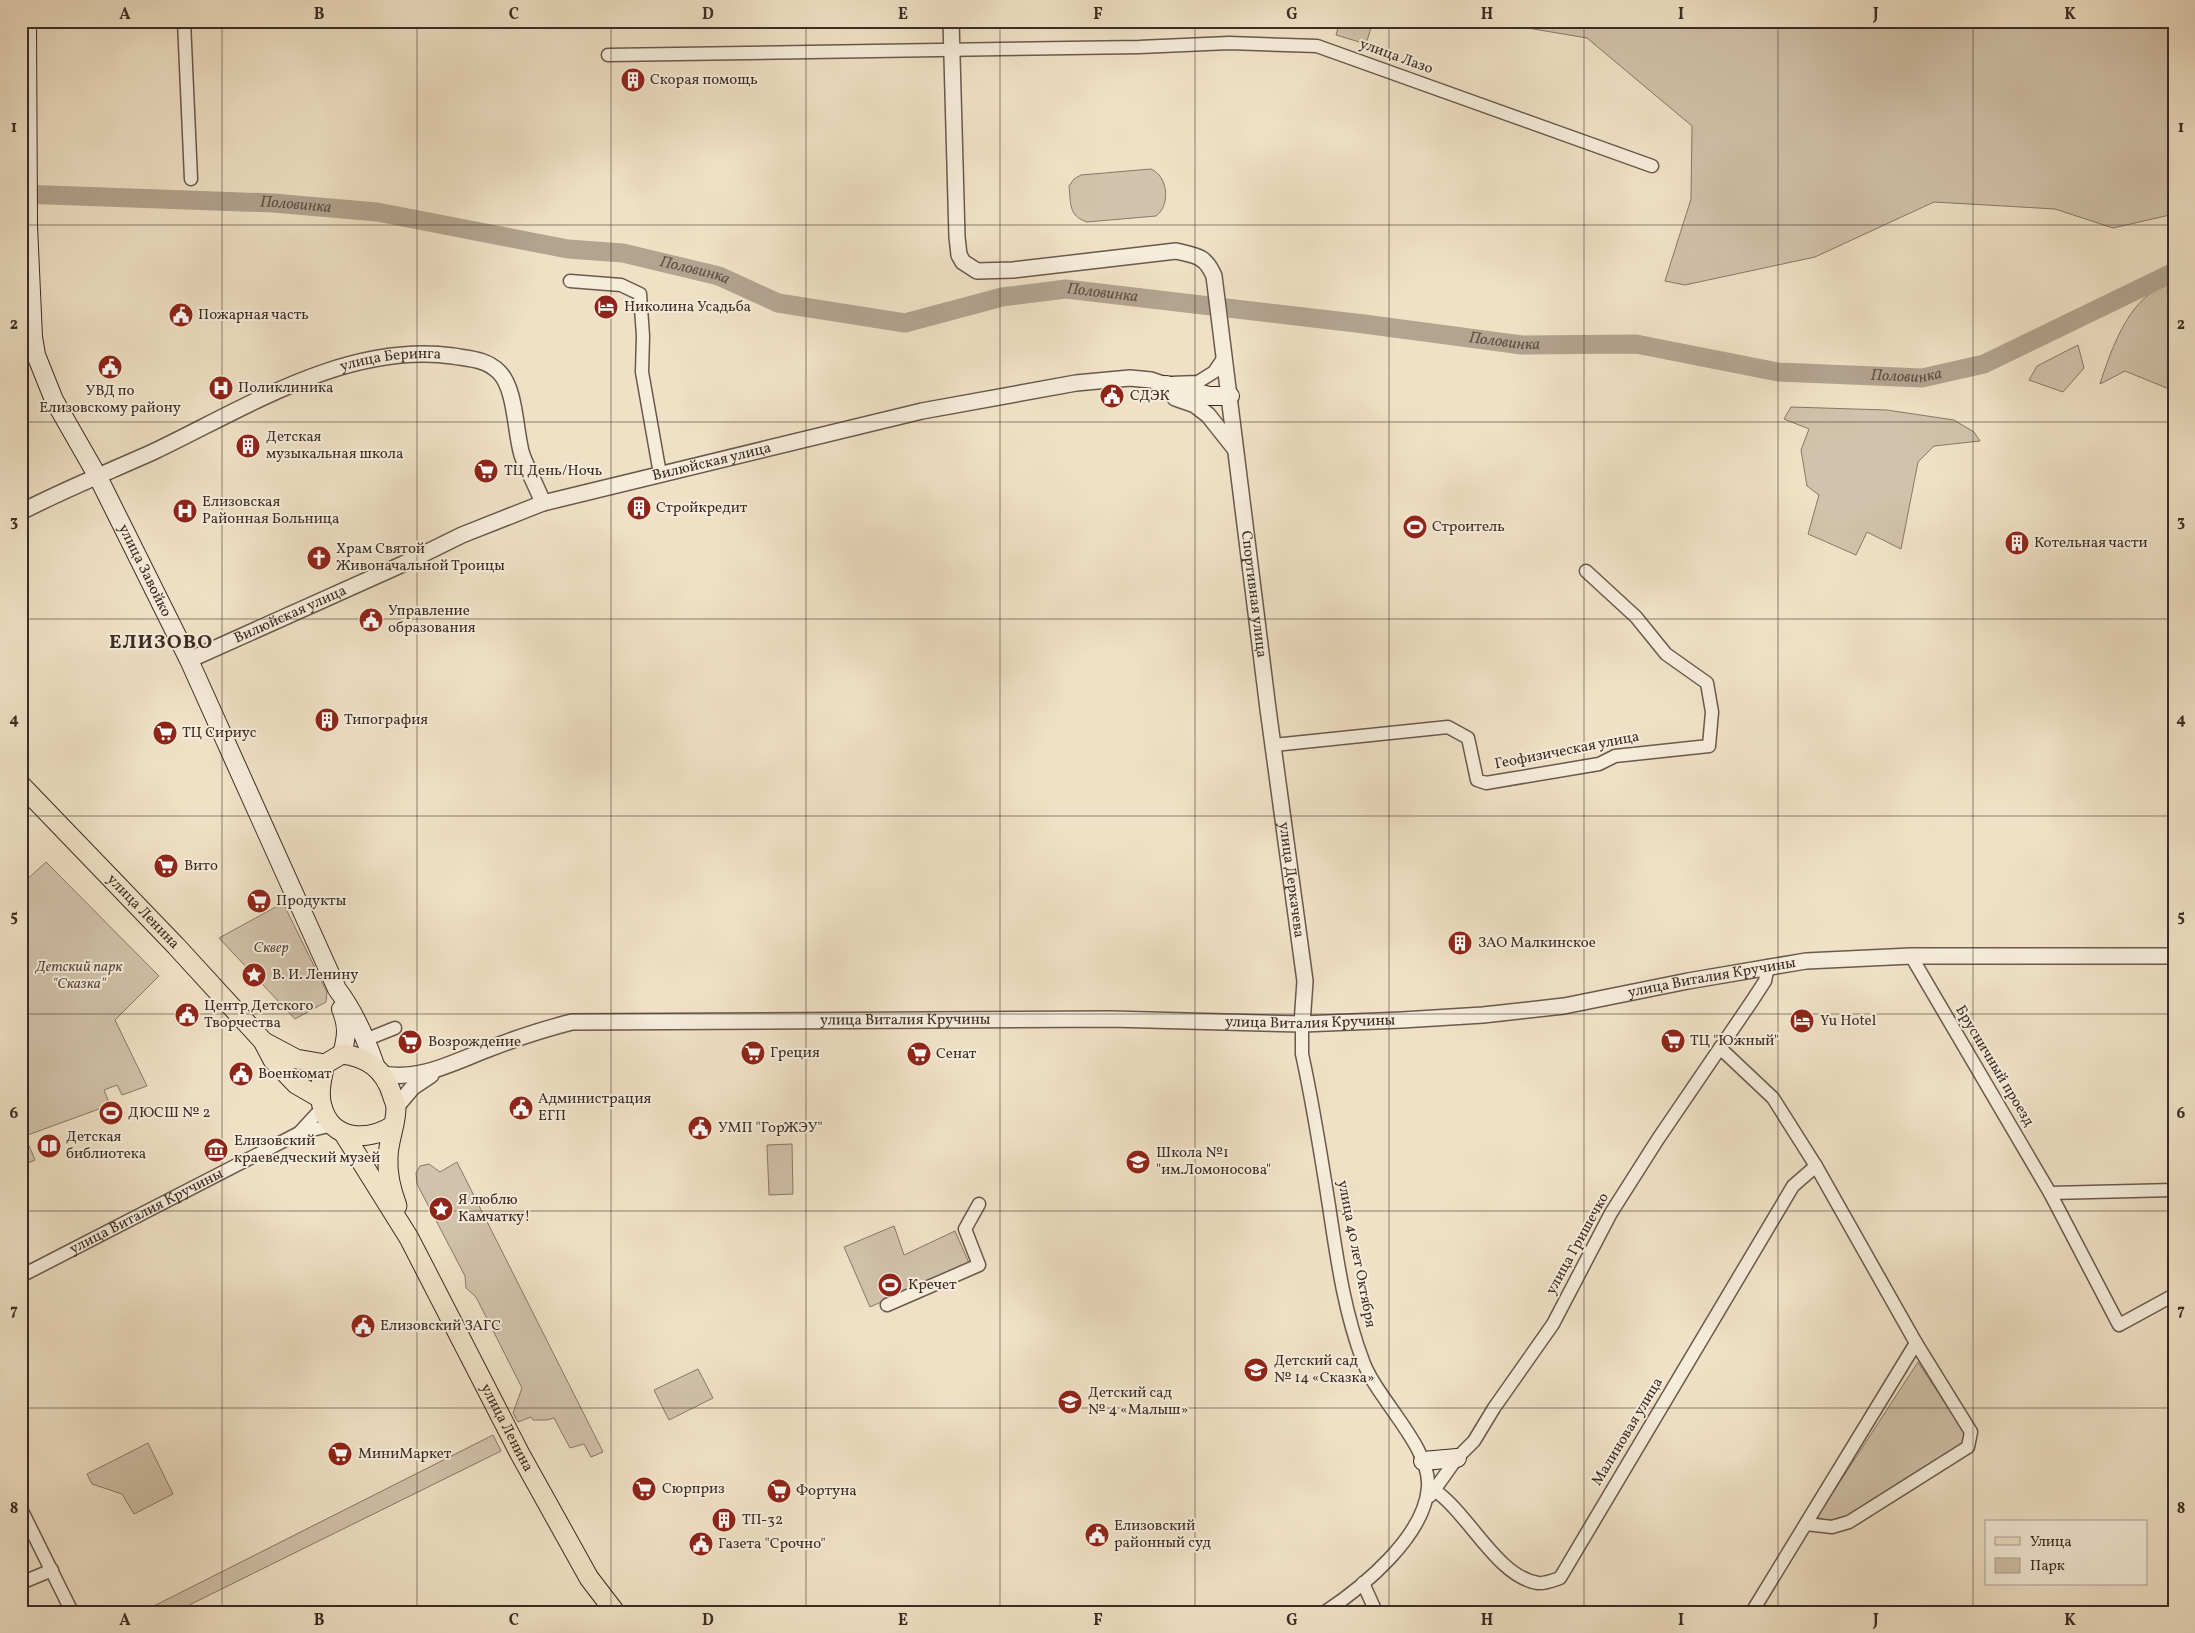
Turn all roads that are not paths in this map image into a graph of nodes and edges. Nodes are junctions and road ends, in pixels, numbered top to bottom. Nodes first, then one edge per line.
1 (28, 21) edge
2 (184, 21) edge
3 (951, 21) edge
4 (952, 50) junction
5 (608, 55) dead end
6 (1652, 166) dead end
7 (191, 179) dead end
8 (570, 282) dead end
9 (27, 340) edge
10 (1224, 352) junction
11 (1166, 385) junction
12 (1230, 396) junction
13 (1236, 450) junction
14 (660, 474) junction
15 (98, 477) junction
16 (543, 504) junction
17 (21, 512) edge
18 (1586, 570) dead end
19 (189, 660) junction
20 (1273, 741) junction
21 (21, 785) edge
22 (1911, 956) junction
23 (2174, 956) edge
24 (1768, 966) junction
25 (337, 989) junction
26 (1302, 1024) junction
27 (395, 1028) dead end
28 (365, 1040) junction
29 (263, 1041) junction
30 (1720, 1048) junction
31 (342, 1054) junction
32 (325, 1064) junction
33 (450, 1064) junction
34 (379, 1070) junction
35 (321, 1103) junction
36 (395, 1116) junction
37 (338, 1129) junction
38 (299, 1133) junction
39 (1816, 1166) junction
40 (2174, 1190) edge
41 (2050, 1193) junction
42 (979, 1204) dead end
43 (409, 1238) junction
44 (21, 1276) edge
45 (2174, 1295) edge
46 (887, 1305) dead end
47 (1916, 1343) junction
48 (1457, 1458) junction
49 (1423, 1461) junction
50 (1434, 1490) junction
51 (1423, 1506) junction
52 (21, 1509) edge
53 (1806, 1524) junction
54 (52, 1570) junction
55 (21, 1583) edge
56 (1364, 1583) junction
57 (72, 1612) edge
58 (615, 1612) edge
59 (1325, 1612) edge
60 (1376, 1612) edge
61 (1752, 1612) edge

1 - 9 main road, улица Завойко
2 - 7 street
3 - 4 street, Спортивная улица
4 - 5 street, улица Лазо
4 - 6 street, улица Лазо
4 - 10 street, Спортивная улица
8 - 14 street
9 - 15 main road, улица Завойко
10 - 11 street
10 - 12 street, Спортивная улица
11 - 12 main road
11 - 13 street
11 - 14 street, Вилюйская улица
12 - 13 street, Спортивная улица
13 - 20 street, Спортивная улица
14 - 16 street, Вилюйская улица
15 - 16 street, улица Беринга
15 - 17 street, улица Беринга
15 - 19 main road, улица Завойко
16 - 19 street, Вилюйская улица
18 - 20 street, Геофизическая улица
19 - 25 main road, улица Завойко
20 - 26 street, улица Деркачева
21 - 29 main road, улица Ленина
22 - 23 street, улица Виталия Кручины
22 - 24 street, улица Виталия Кручины
22 - 41 street, Брусничный проезд
24 - 26 street, улица Виталия Кручины
24 - 30 street, улица Гришечко
25 - 28 main road, улица Завойко
25 - 31 main road, улица Завойко
26 - 33 street, улица Виталия Кручины
26 - 49 street, улица 40 лет Октября
27 - 28 street
28 - 34 main road, улица Завойко
29 - 32 main road, улица Ленина
29 - 35 main road, улица Ленина
30 - 39 street
30 - 48 street, улица Гришечко
31 - 32 main road
31 - 34 main road
32 - 35 main road
33 - 34 street, улица Виталия Кручины
33 - 36 street, улица Виталия Кручины
34 - 36 main road
35 - 37 main road
35 - 38 street, улица Виталия Кручины
36 - 37 main road
36 - 43 main road, улица Ленина
37 - 38 street, улица Виталия Кручины
37 - 43 main road, улица Ленина
38 - 44 street, улица Виталия Кручины
39 - 47 street
39 - 50 street, Малиновая улица
40 - 41 street
41 - 45 street, Брусничный проезд
42 - 46 street
43 - 58 main road, улица Ленина
47 - 53 street
47 - 53 street
48 - 49 main road
48 - 50 street, улица Гришечко
49 - 51 street, улица 40 лет Октября
50 - 51 street, улица Гришечко
51 - 56 street, улица 40 лет Октября
52 - 54 street
53 - 61 street
54 - 55 street
54 - 57 street
56 - 59 street, улица 40 лет Октября
56 - 60 street

